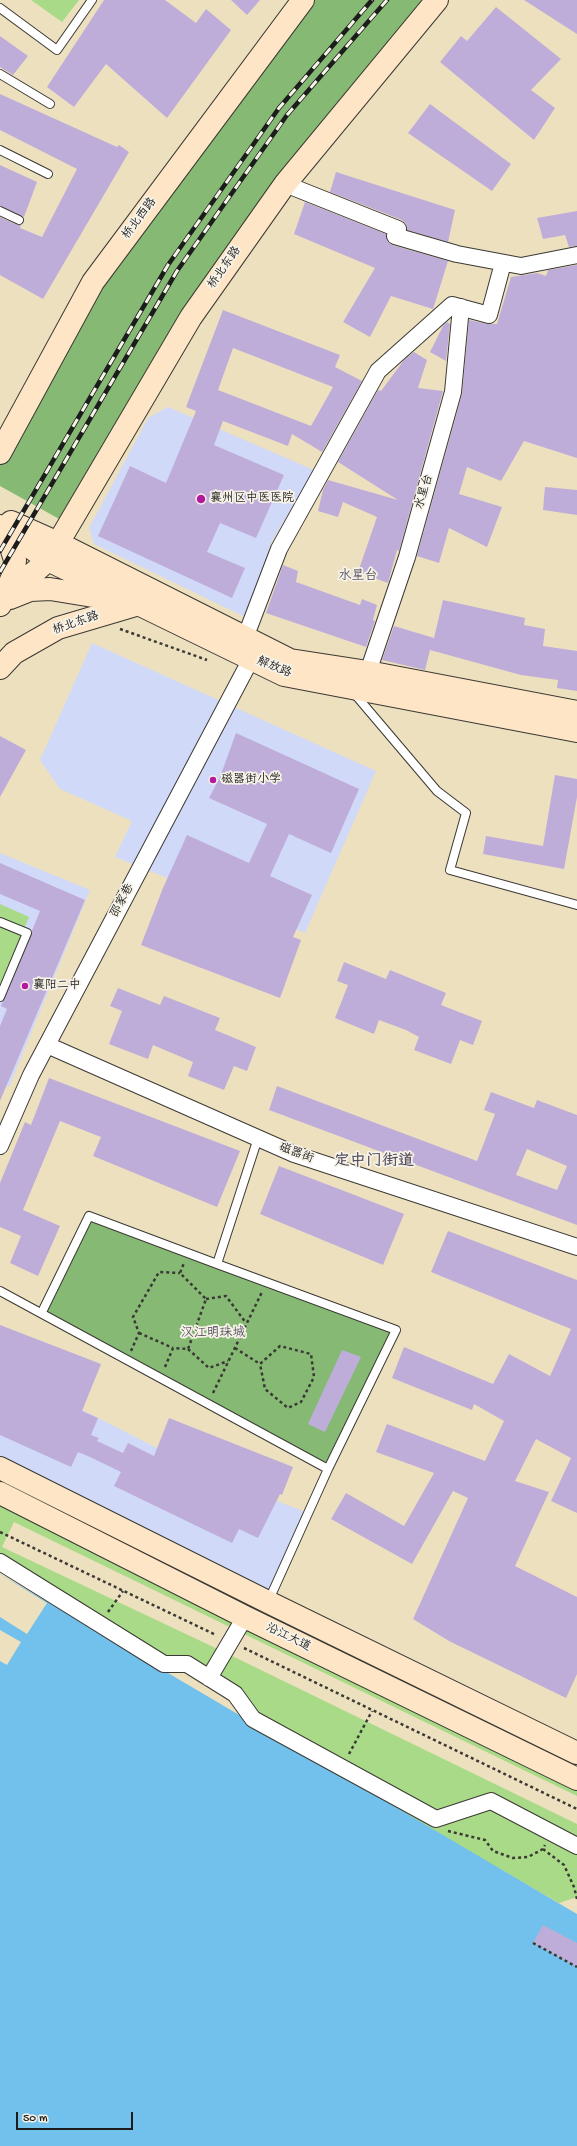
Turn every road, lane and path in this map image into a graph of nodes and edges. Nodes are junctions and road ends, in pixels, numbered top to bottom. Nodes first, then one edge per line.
1 (92, 0) edge
2 (302, 0) edge
3 (437, 0) edge
4 (0, 8) edge
5 (0, 74) edge
6 (50, 104) dead end
7 (0, 150) edge
8 (48, 174) dead end
9 (285, 184) junction
10 (0, 211) edge
11 (18, 220) dead end
12 (577, 255) edge
13 (503, 263) junction
14 (461, 307) junction
15 (0, 453) edge
16 (0, 517) edge
17 (0, 526) edge
18 (0, 534) edge
19 (53, 551) junction
20 (2, 603) edge
21 (139, 604) junction
22 (245, 638) junction
23 (251, 659) junction
24 (0, 668) edge
25 (368, 672) junction
26 (348, 687) junction
27 (577, 712) edge
28 (577, 731) edge
29 (577, 905) edge
30 (0, 922) edge
31 (0, 998) edge
32 (47, 1044) junction
33 (258, 1138) junction
34 (0, 1146) edge
35 (577, 1247) edge
36 (187, 1253) junction
37 (217, 1264) junction
38 (180, 1273) junction
39 (266, 1282) junction
40 (0, 1291) edge
41 (206, 1299) junction
42 (42, 1312) junction
43 (246, 1324) junction
44 (138, 1333) junction
45 (173, 1348) junction
46 (235, 1348) junction
47 (188, 1349) junction
48 (137, 1356) dead end
49 (228, 1361) junction
50 (260, 1364) junction
51 (157, 1366) dead end
52 (208, 1404) junction
53 (0, 1468) edge
54 (328, 1469) junction
55 (0, 1493) edge
56 (0, 1532) edge
57 (0, 1562) edge
58 (123, 1591) junction
59 (268, 1602) junction
60 (245, 1617) junction
61 (99, 1624) junction
62 (229, 1641) junction
63 (209, 1678) junction
64 (372, 1710) junction
65 (577, 1753) edge
66 (342, 1768) junction
67 (577, 1780) edge
68 (577, 1809) edge
69 (443, 1817) junction
70 (551, 1832) junction
71 (577, 1846) edge
72 (543, 1849) junction
73 (577, 1899) edge
74 (533, 1943) dead end
75 (577, 1967) edge

1 - 4 lane
2 - 15 main road, 桥北西路
3 - 9 main road, 桥北东路
5 - 6 lane
7 - 8 lane
9 - 13 street
9 - 19 main road, 桥北东路
10 - 11 lane
12 - 13 street
13 - 14 street
14 - 22 street
14 - 25 street, 水星台
16 - 19 main road, 解放路
17 - 19 main road, 解放路
18 - 20 main road
19 - 20 main road, 桥北东路
19 - 21 main road, 解放路
19 - 22 main road, 解放路
20 - 21 main road
21 - 23 main road, 解放路
21 - 24 main road, 桥北东路
22 - 25 main road, 解放路
23 - 26 main road, 解放路
23 - 32 street, 邵家巷
25 - 27 main road, 解放路
26 - 28 main road, 解放路
26 - 29 lane
30 - 31 lane
32 - 33 street, 磁器街
32 - 34 street, 邵家巷
33 - 35 street, 磁器街
33 - 37 lane
36 - 37 lane
36 - 38 path
36 - 42 lane
37 - 39 lane
38 - 41 path
38 - 44 path
39 - 43 path
39 - 54 lane
40 - 42 lane
41 - 43 path
41 - 47 path
42 - 52 lane
43 - 46 path
44 - 45 path
44 - 48 path
45 - 47 path
45 - 51 path
46 - 49 path
46 - 50 path
47 - 49 path
49 - 52 path
50 - 50 path
52 - 54 lane
53 - 59 main road, 沿江大道
54 - 59 lane
55 - 60 main road, 沿江大道
56 - 58 path
57 - 61 street
58 - 61 path
58 - 62 path
59 - 65 main road, 沿江大道
60 - 62 street
60 - 67 main road, 沿江大道
61 - 63 street
62 - 63 street
62 - 64 path
63 - 66 street
64 - 66 path
64 - 68 path
66 - 69 street
69 - 70 street
69 - 72 path
70 - 71 street
70 - 72 path
72 - 73 path
74 - 75 path

